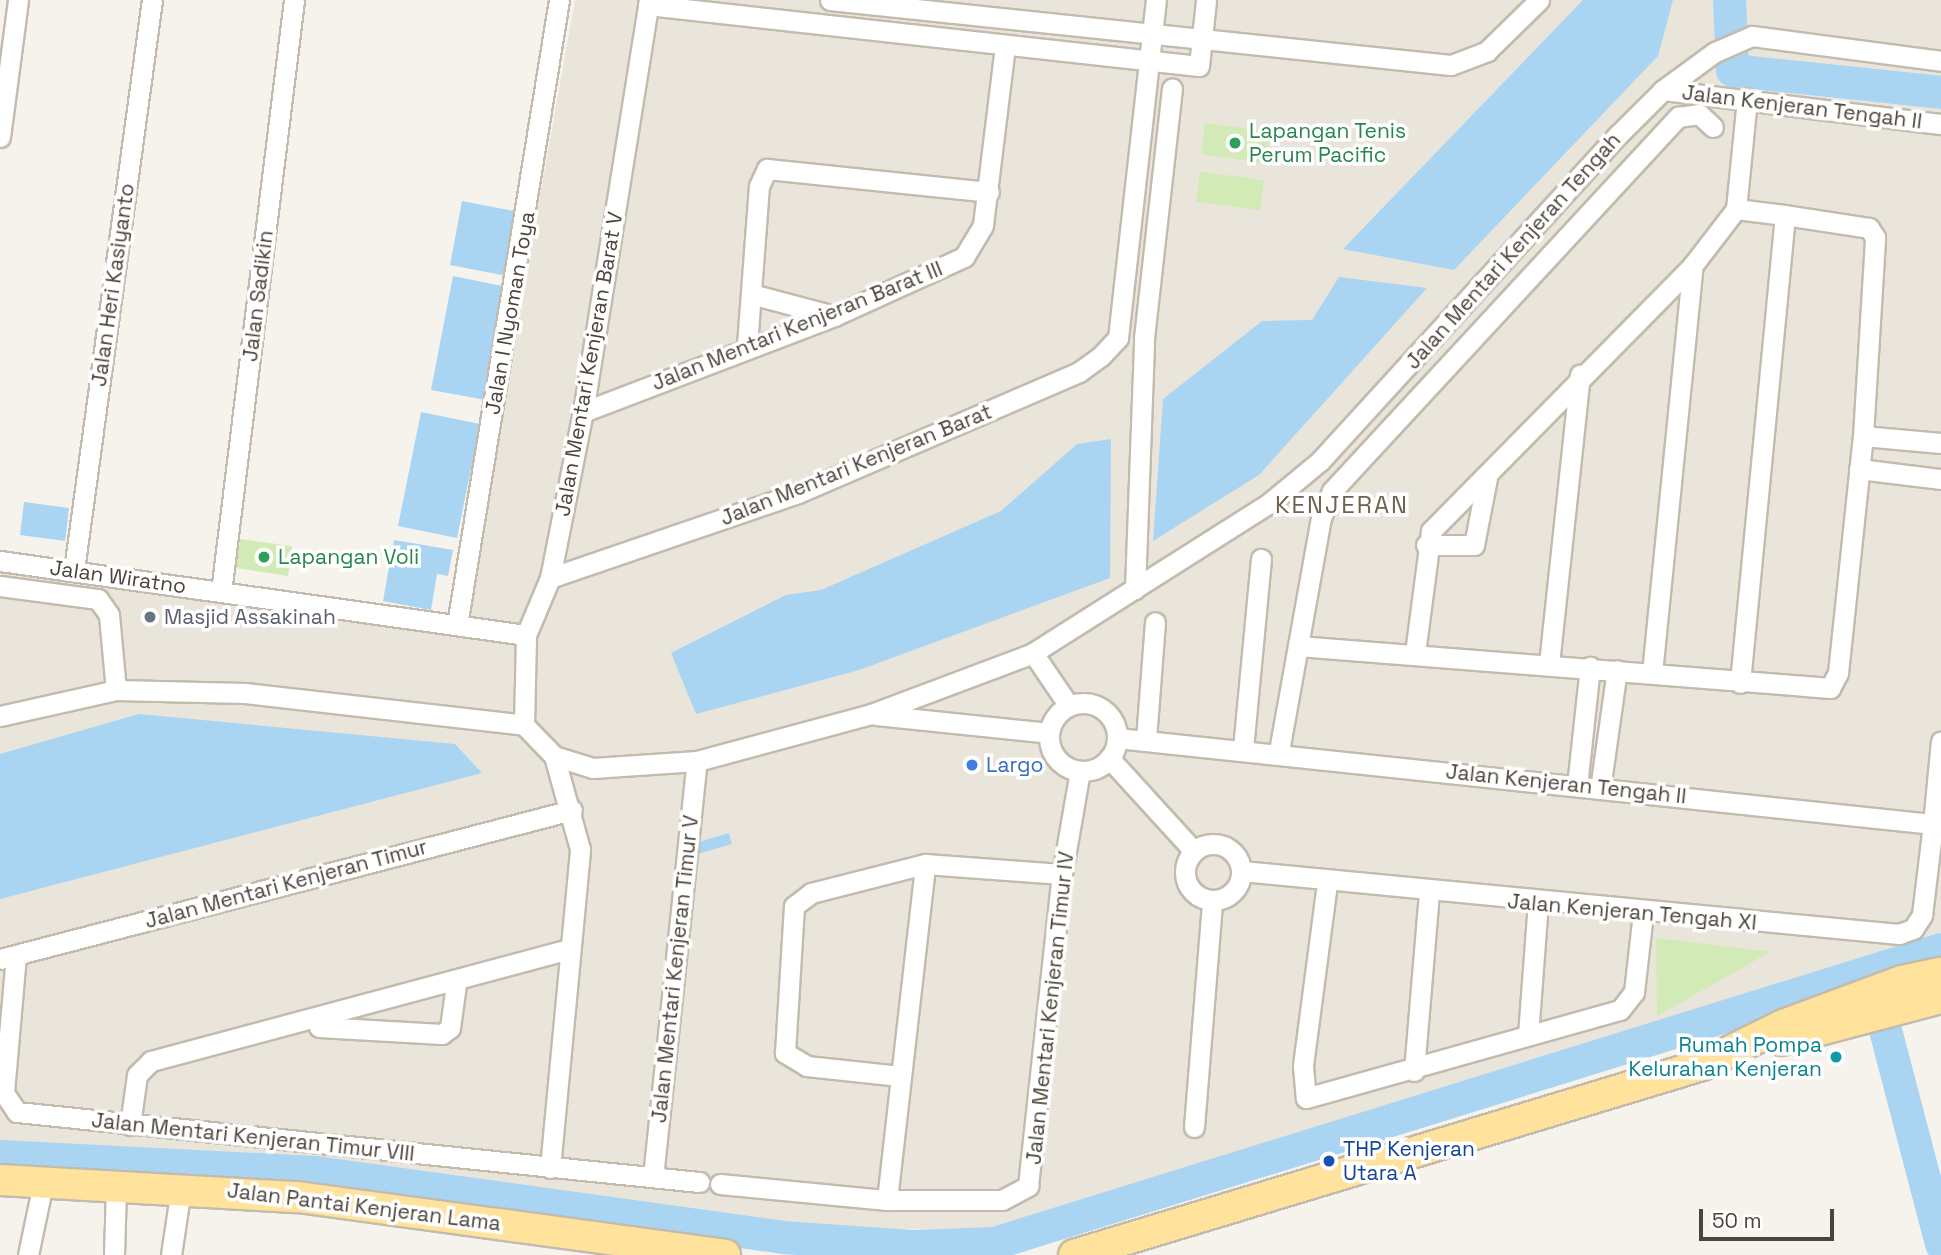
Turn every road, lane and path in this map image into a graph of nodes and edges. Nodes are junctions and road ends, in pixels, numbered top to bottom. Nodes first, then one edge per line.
1 (18, 0) edge
2 (152, 0) edge
3 (294, 0) edge
4 (559, 0) edge
5 (830, 0) edge
6 (1156, 0) edge
7 (1206, 0) edge
8 (1539, 0) edge
9 (648, 3) edge
10 (1152, 39) junction
11 (1202, 39) junction
12 (1005, 47) junction
13 (1941, 61) edge
14 (1150, 63) junction
15 (1172, 89) dead end
16 (1662, 90) junction
17 (1747, 99) junction
18 (1941, 124) edge
19 (1713, 127) dead end
20 (0, 137) edge
21 (989, 192) junction
22 (1134, 200) junction
23 (1160, 202) junction
24 (1736, 209) junction
25 (1785, 215) junction
26 (1693, 265) junction
27 (751, 294) junction
28 (834, 316) junction
29 (1118, 338) junction
30 (1144, 338) junction
31 (747, 345) junction
32 (1580, 375) junction
33 (583, 412) junction
34 (1863, 436) junction
35 (1941, 443) edge
36 (1859, 469) junction
37 (1487, 478) junction
38 (1941, 479) edge
39 (1426, 545) junction
40 (1261, 559) dead end
41 (0, 561) edge
42 (74, 570) junction
43 (550, 578) junction
44 (0, 586) edge
45 (1135, 589) junction
46 (221, 592) junction
47 (1155, 622) dead end
48 (457, 625) junction
49 (526, 635) junction
50 (1298, 646) junction
51 (1033, 653) junction
52 (1415, 653) junction
53 (1549, 664) junction
54 (1590, 667) junction
55 (1617, 670) junction
56 (1652, 673) junction
57 (1740, 683) junction
58 (116, 690) junction
59 (1069, 706) junction
60 (871, 714) junction
61 (0, 716) edge
62 (524, 725) junction
63 (1049, 733) junction
64 (1117, 738) junction
65 (1146, 739) junction
66 (1941, 741) edge
67 (1243, 749) junction
68 (1279, 751) junction
69 (554, 756) junction
70 (1109, 758) junction
71 (697, 761) junction
72 (1080, 771) junction
73 (1577, 786) junction
74 (1600, 789) junction
75 (572, 810) junction
76 (1933, 824) junction
77 (1194, 851) junction
78 (925, 864) junction
79 (1242, 871) junction
80 (1062, 874) junction
81 (1327, 883) junction
82 (1429, 894) junction
83 (1212, 901) junction
84 (1538, 903) junction
85 (1643, 913) junction
86 (569, 949) junction
87 (8, 957) edge
88 (1941, 973) edge
89 (456, 984) junction
90 (1905, 995) junction
91 (1941, 998) edge
92 (301, 1026) junction
93 (1528, 1035) junction
94 (1414, 1071) junction
95 (900, 1076) junction
96 (130, 1125) junction
97 (1195, 1127) dead end
98 (550, 1168) junction
99 (653, 1177) junction
100 (0, 1180) edge
101 (699, 1182) dead end
102 (43, 1183) junction
103 (720, 1184) dead end
104 (116, 1186) junction
105 (181, 1188) junction
106 (887, 1199) junction
107 (28, 1255) edge
108 (114, 1255) edge
109 (171, 1255) edge
110 (725, 1255) edge
111 (1074, 1255) edge

1 - 20 street
2 - 42 street, Jalan Heri Kasiyanto
3 - 46 street, Jalan Sadikin
4 - 48 street, Jalan I Nyoman Toya
5 - 10 street
6 - 10 street
7 - 11 street
8 - 11 street
9 - 12 street
9 - 33 street, Jalan Mentari Kenjeran Barat V
10 - 11 street
10 - 14 street
11 - 14 street
12 - 14 street
12 - 21 street, Jalan Mentari Kenjeran Barat III
13 - 16 street, Jalan Mentari Kenjeran Tengah
14 - 22 street
15 - 23 street
16 - 17 street, Jalan Kenjeran Tengah II
16 - 45 street, Jalan Mentari Kenjeran Tengah
17 - 18 street, Jalan Kenjeran Tengah II
17 - 24 street
19 - 50 street
21 - 27 street
21 - 28 street, Jalan Mentari Kenjeran Barat III
22 - 23 street
22 - 29 street
23 - 30 street
24 - 25 street
24 - 26 street
25 - 34 street
25 - 57 street
26 - 32 street
26 - 56 street
27 - 28 street
27 - 31 street
28 - 31 street, Jalan Mentari Kenjeran Barat III
29 - 30 street
29 - 43 street, Jalan Mentari Kenjeran Barat
30 - 45 street
31 - 33 street, Jalan Mentari Kenjeran Barat III
32 - 37 street
32 - 53 street
33 - 43 street, Jalan Mentari Kenjeran Barat V
34 - 35 street
34 - 36 street
36 - 38 street
36 - 57 street
37 - 39 street
37 - 39 street
39 - 52 street
40 - 67 street
41 - 42 street, Jalan Wiratno
42 - 46 street, Jalan Wiratno
43 - 49 street, Jalan Mentari Kenjeran Barat V
44 - 58 street
45 - 51 street
46 - 48 street, Jalan Wiratno
47 - 65 street
48 - 49 street, Jalan Wiratno
49 - 62 street, Jalan Mentari Kenjeran Barat V
50 - 52 street
50 - 68 street
51 - 59 street
51 - 60 street
52 - 53 street
53 - 54 street
54 - 55 street
54 - 73 street
55 - 56 street
55 - 74 street
56 - 57 street
58 - 61 street
58 - 62 street
59 - 63 street
59 - 64 street
60 - 63 street
60 - 71 street
62 - 69 street
63 - 72 street
64 - 65 street, Jalan Kenjeran Tengah II
64 - 70 street
65 - 67 street, Jalan Kenjeran Tengah II
66 - 76 street
67 - 68 street, Jalan Kenjeran Tengah II
68 - 73 street, Jalan Kenjeran Tengah II
69 - 71 street
69 - 75 street
70 - 72 street
70 - 77 street
71 - 99 street, Jalan Mentari Kenjeran Timur V
72 - 80 street, Jalan Mentari Kenjeran Timur IV
73 - 74 street, Jalan Kenjeran Tengah II
74 - 76 street, Jalan Kenjeran Tengah II
75 - 86 street
75 - 87 street, Jalan Mentari Kenjeran Timur
76 - 85 street, Jalan Kenjeran Tengah XI
77 - 79 street
77 - 83 street
78 - 80 street
78 - 95 street
78 - 95 street
79 - 81 street, Jalan Kenjeran Tengah XI
79 - 83 street
80 - 106 street, Jalan Mentari Kenjeran Timur IV
81 - 82 street, Jalan Kenjeran Tengah XI
81 - 94 street
82 - 84 street, Jalan Kenjeran Tengah XI
82 - 94 street
83 - 97 street
84 - 85 street, Jalan Kenjeran Tengah XI
84 - 93 street
85 - 93 street
86 - 89 street
86 - 98 street
87 - 96 street, Jalan Mentari Kenjeran Timur VIII
88 - 90 main road
89 - 92 street
89 - 92 street
90 - 91 main road
90 - 111 main road
92 - 96 street
93 - 94 street
95 - 106 street
96 - 98 street, Jalan Mentari Kenjeran Timur VIII
98 - 99 street, Jalan Mentari Kenjeran Timur VIII
99 - 101 street
100 - 102 main road, Jalan Pantai Kenjeran Lama
102 - 104 main road, Jalan Pantai Kenjeran Lama
102 - 107 street
103 - 106 street, Jalan Mentari Kenjeran Timur IV
104 - 105 main road, Jalan Pantai Kenjeran Lama
104 - 108 street
105 - 109 street
105 - 110 main road, Jalan Pantai Kenjeran Lama

